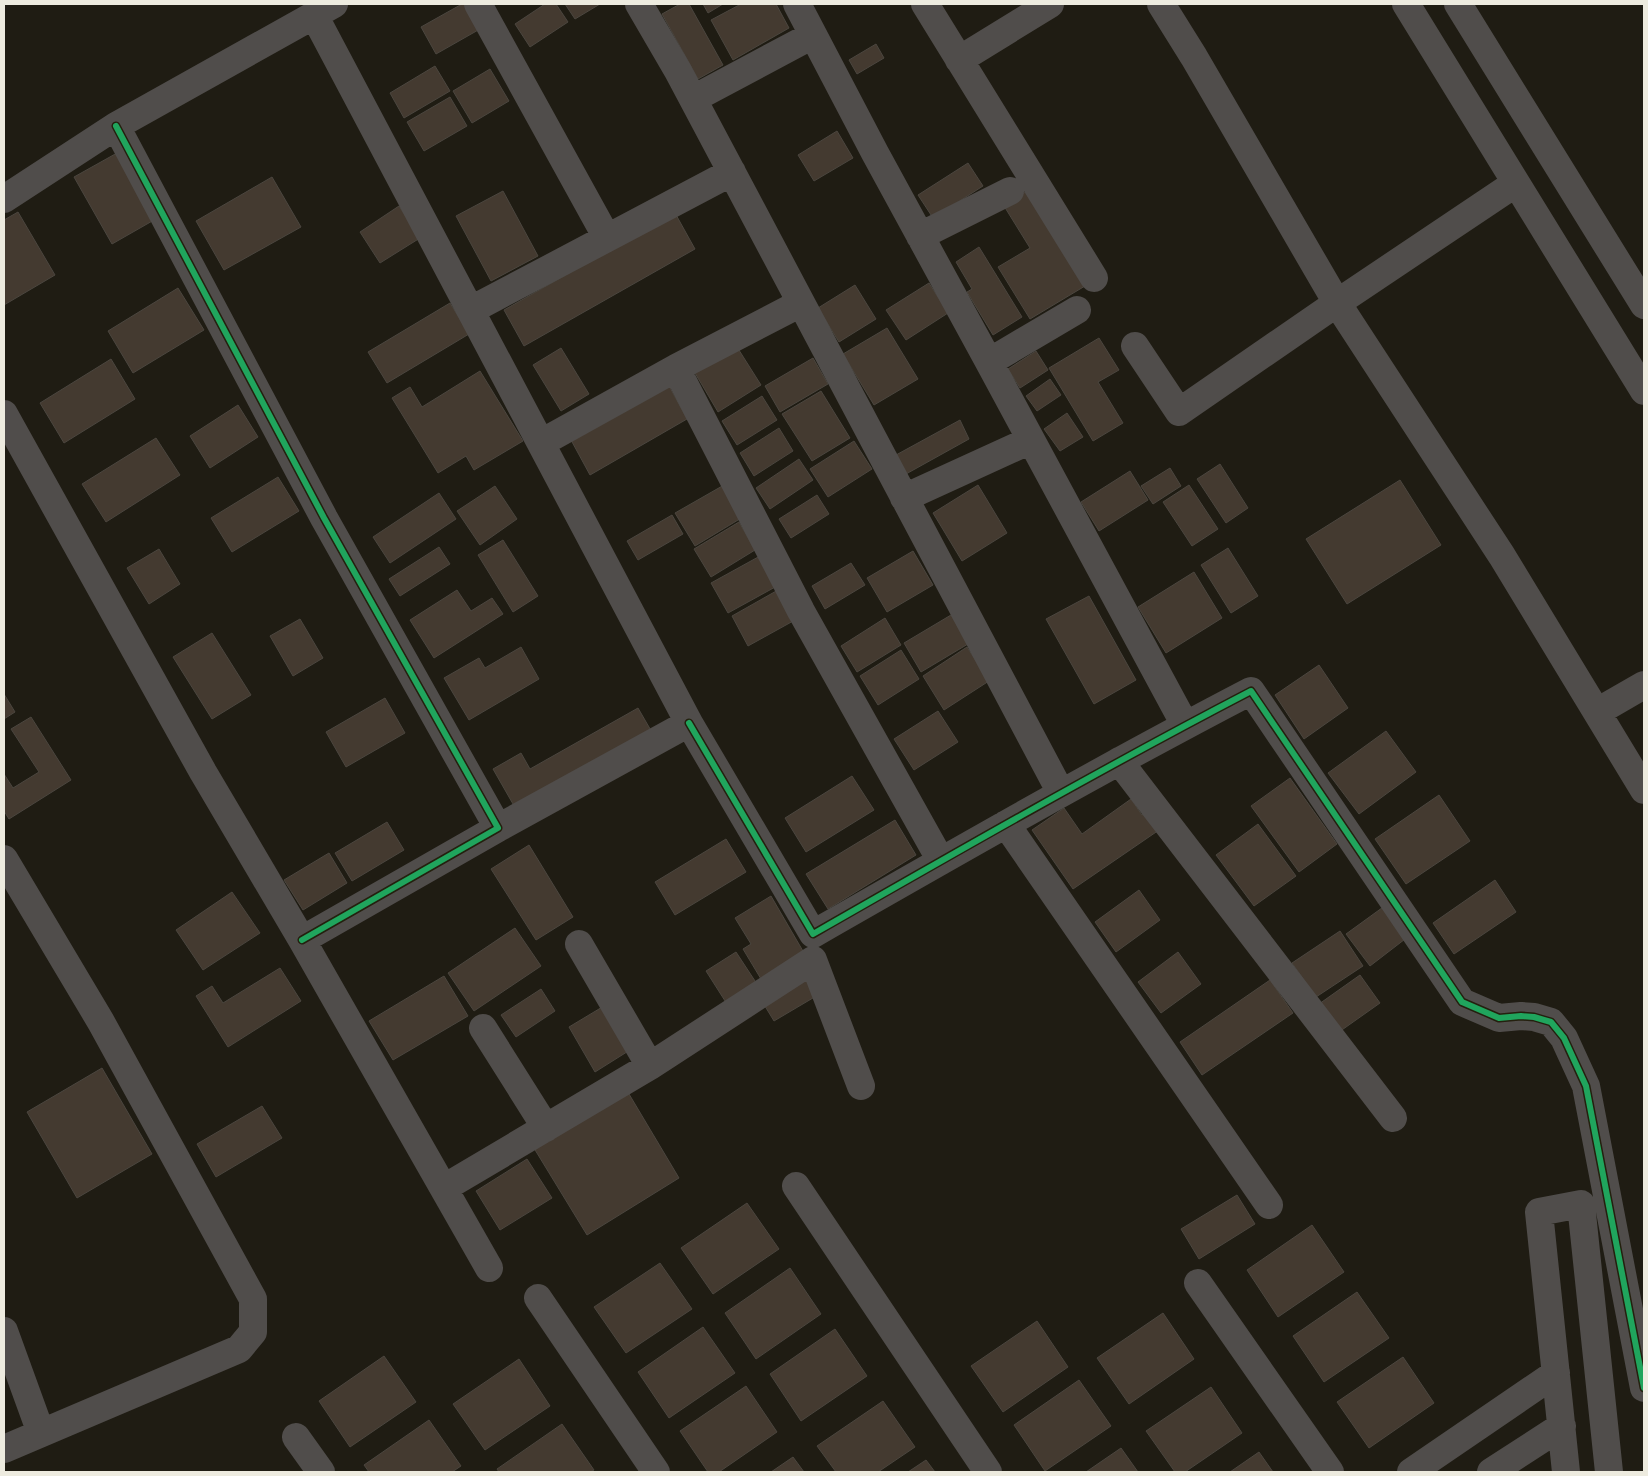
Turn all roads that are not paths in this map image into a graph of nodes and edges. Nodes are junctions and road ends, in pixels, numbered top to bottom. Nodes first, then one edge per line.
1 (478, 4) edge
2 (639, 4) edge
3 (796, 4) edge
4 (925, 4) edge
5 (1050, 4) edge
6 (1160, 4) edge
7 (1406, 4) edge
8 (1458, 4) edge
9 (324, 9) edge
10 (813, 35) junction
11 (958, 60) junction
12 (693, 99) junction
13 (116, 126) junction
14 (732, 172) junction
15 (1516, 183) junction
16 (1010, 191) dead end
17 (4, 199) edge
18 (920, 236) junction
19 (608, 238) junction
20 (1094, 278) dead end
21 (801, 303) junction
22 (1337, 303) junction
23 (1644, 305) edge
24 (471, 310) junction
25 (1077, 310) dead end
26 (1135, 346) dead end
27 (989, 362) junction
28 (676, 368) junction
29 (1644, 391) edge
30 (4, 414) edge
31 (1031, 440) junction
32 (541, 443) junction
33 (904, 498) junction
34 (1644, 685) edge
35 (1597, 712) junction
36 (689, 723) junction
37 (1185, 725) junction
38 (1119, 761) junction
39 (1644, 790) edge
40 (1060, 793) junction
41 (1006, 824) junction
42 (498, 828) junction
43 (4, 859) edge
44 (941, 861) junction
45 (302, 940) junction
46 (579, 944) dead end
47 (813, 947) junction
48 (483, 1028) dead end
49 (650, 1066) junction
50 (861, 1086) dead end
51 (1393, 1118) dead end
52 (546, 1128) junction
53 (796, 1186) dead end
54 (444, 1188) junction
55 (1270, 1205) dead end
56 (489, 1268) dead end
57 (1198, 1283) dead end
58 (538, 1298) dead end
59 (4, 1331) edge
60 (1556, 1373) junction
61 (1644, 1388) edge
62 (1562, 1426) junction
63 (41, 1433) junction
64 (296, 1437) dead end
65 (4, 1449) edge
66 (321, 1472) edge
67 (656, 1472) edge
68 (988, 1472) edge
69 (1330, 1472) edge
70 (1411, 1472) edge
71 (1491, 1472) edge
72 (1566, 1472) edge
73 (1610, 1472) edge

1 - 19 street
2 - 12 street
3 - 10 street
4 - 11 street
5 - 11 street
6 - 22 street
7 - 15 street
8 - 23 street
9 - 13 street
9 - 24 street
10 - 12 street
10 - 18 street
11 - 20 street
12 - 14 street
13 - 17 street
13 - 42 street
14 - 19 street
14 - 21 street
15 - 22 street
15 - 29 street
16 - 18 street
18 - 27 street
19 - 24 street
21 - 28 street
21 - 33 street
22 - 26 street
22 - 35 street
24 - 32 street
25 - 27 street
27 - 31 street
28 - 32 street
28 - 44 street
30 - 45 street
31 - 33 street
31 - 37 street
32 - 36 street
33 - 40 street
34 - 35 street
35 - 39 street
36 - 42 street
36 - 47 street
37 - 38 street
37 - 61 street
38 - 40 street
38 - 51 street
40 - 41 street
41 - 44 street
41 - 55 street
42 - 45 street
43 - 63 street
44 - 47 street
45 - 54 street
46 - 49 street
47 - 49 street
47 - 50 street
48 - 52 street
49 - 52 street
52 - 54 street
53 - 68 street
54 - 56 street
57 - 69 street
58 - 67 street
59 - 63 street
60 - 62 street
60 - 70 street
60 - 73 street
62 - 71 street
62 - 72 street
63 - 65 street
64 - 66 street

